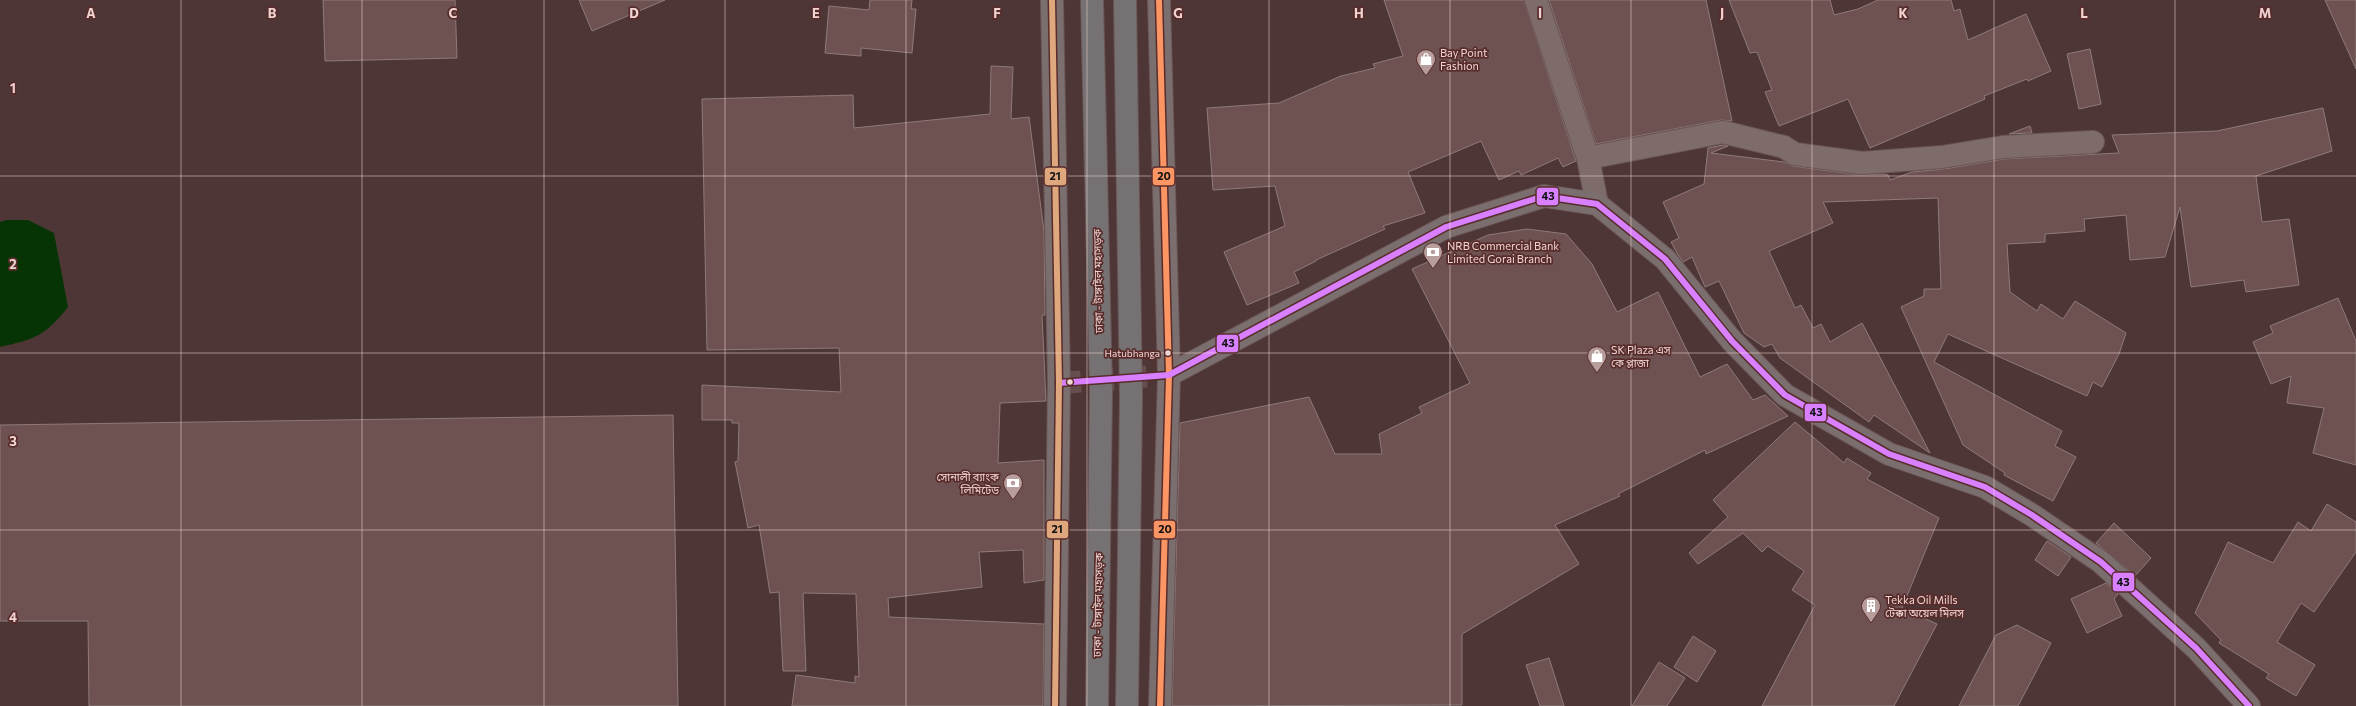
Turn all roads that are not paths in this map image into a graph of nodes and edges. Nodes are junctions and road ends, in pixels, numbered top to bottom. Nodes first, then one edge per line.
1 (1052, 0) edge
2 (1092, 0) edge
3 (1125, 0) edge
4 (1159, 0) edge
5 (1536, 0) edge
6 (2093, 142) dead end
7 (1588, 158) junction
8 (1597, 204) junction
9 (1169, 374) junction
10 (1055, 706) edge
11 (1097, 706) edge
12 (1127, 706) edge
13 (1160, 706) edge
14 (2249, 706) edge

1 - 10 main road
2 - 11 highway, ঢাকা - টাঙ্গাইল মহাসড়ক
3 - 12 highway
4 - 9 main road
5 - 7 street
6 - 7 street
7 - 8 street
8 - 9 main road
8 - 14 main road
9 - 13 main road

